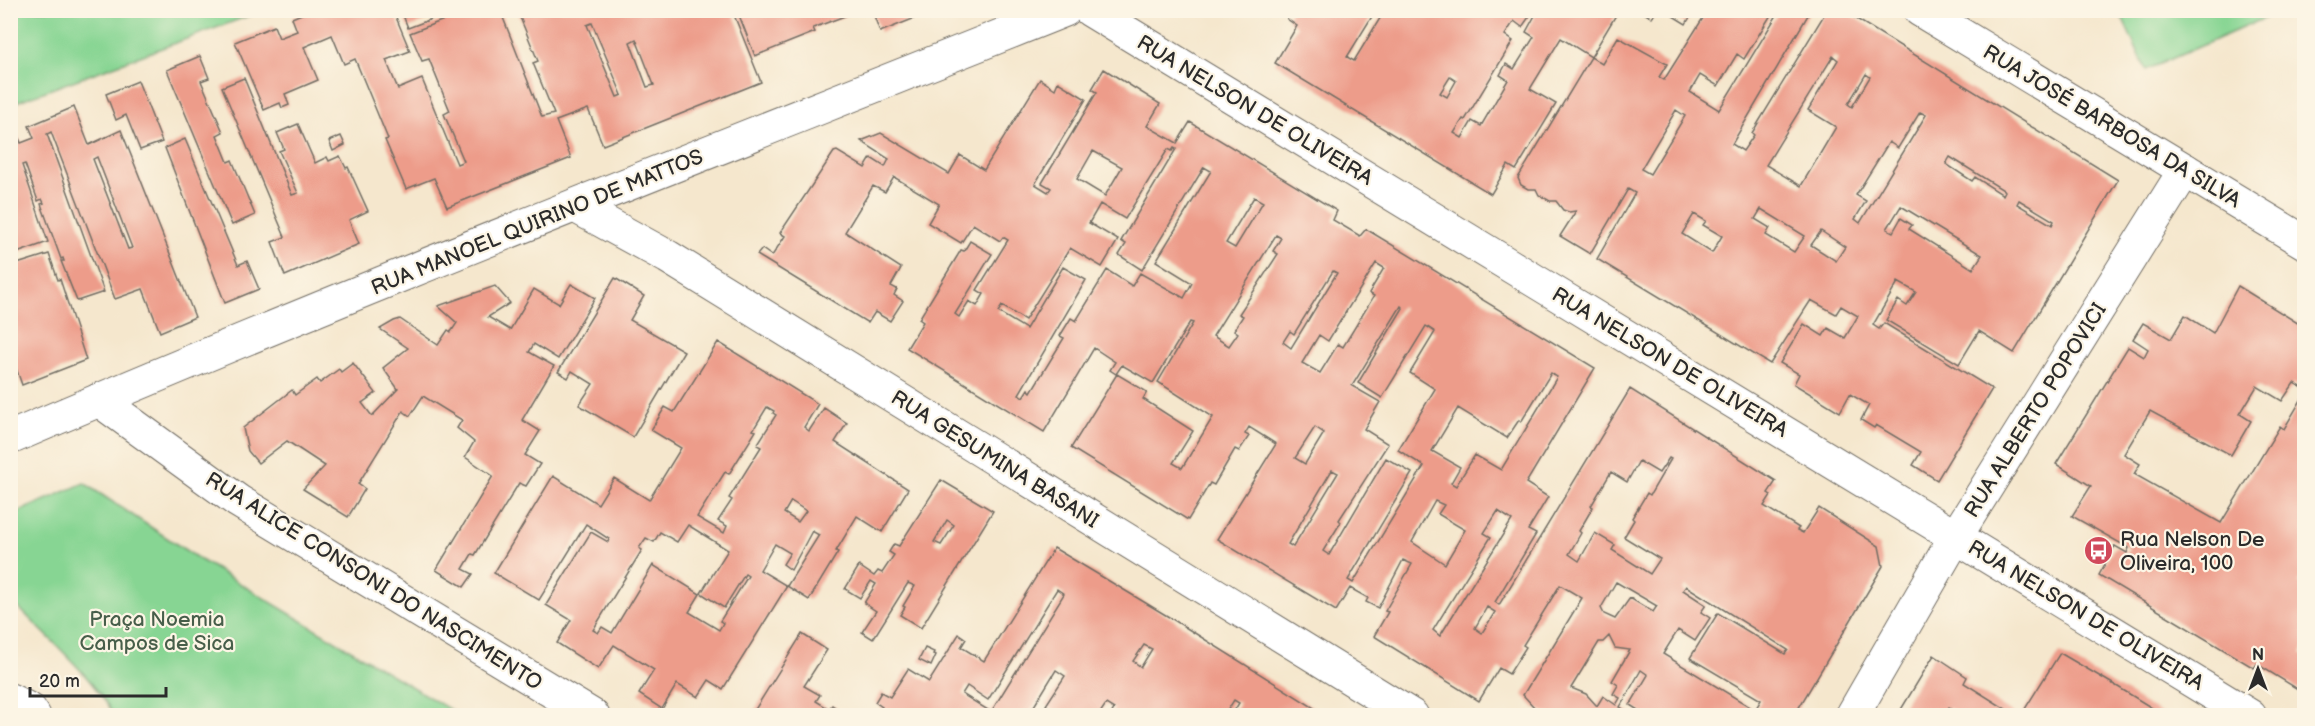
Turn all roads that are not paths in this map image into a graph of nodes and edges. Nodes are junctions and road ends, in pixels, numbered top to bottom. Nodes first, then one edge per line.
1 (1065, 10) edge
2 (1090, 10) edge
3 (1920, 10) edge
4 (2185, 170) junction
5 (575, 206) junction
6 (2304, 242) edge
7 (99, 400) junction
8 (10, 438) edge
9 (1956, 536) junction
10 (10, 700) edge
11 (34, 716) edge
12 (593, 716) edge
13 (1412, 716) edge
14 (1852, 716) edge
15 (2250, 716) edge

1 - 5 street, RUA MANOEL QUIRINO DE MATTOS
2 - 9 street, RUA NELSON DE OLIVEIRA
3 - 4 street, RUA JOSÉ BARBOSA DA SILVA
4 - 6 street, RUA JOSÉ BARBOSA DA SILVA
4 - 9 street, RUA ALBERTO POPOVICI
5 - 7 street, RUA MANOEL QUIRINO DE MATTOS
5 - 13 street, RUA GESUMINA BASANI
7 - 8 street, RUA MANOEL QUIRINO DE MATTOS
7 - 12 street, RUA ALICE CONSONI DO NASCIMENTO
9 - 14 street, RUA ALBERTO POPOVICI
9 - 15 street, RUA NELSON DE OLIVEIRA
10 - 11 street

